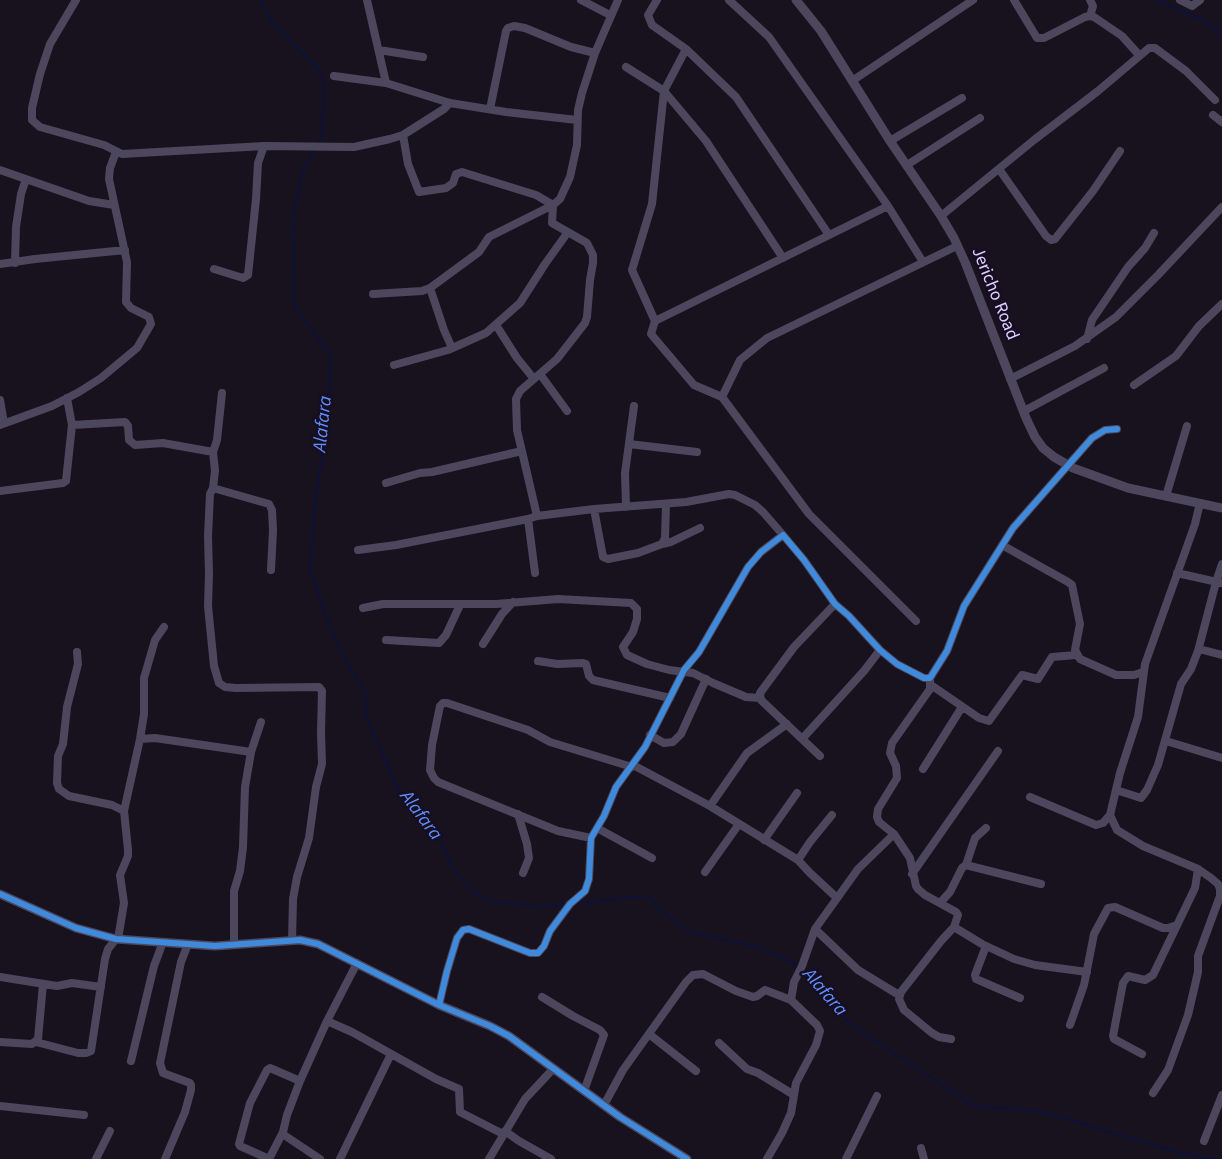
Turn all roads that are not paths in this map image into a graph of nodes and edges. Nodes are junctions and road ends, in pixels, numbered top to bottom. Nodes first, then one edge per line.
1 (76, 0) edge
2 (367, 0) edge
3 (581, 0) edge
4 (618, 0) edge
5 (657, 0) edge
6 (729, 0) edge
7 (796, 0) edge
8 (973, 0) edge
9 (1014, 0) edge
10 (1090, 0) edge
11 (1180, 0) edge
12 (1200, 0) edge
13 (610, 15) junction
14 (1090, 16) junction
15 (686, 49) junction
16 (379, 50) junction
17 (595, 53) junction
18 (1139, 55) junction
19 (424, 57) dead end
20 (626, 67) dead end
21 (334, 76) dead end
22 (852, 81) junction
23 (386, 83) junction
24 (664, 91) junction
25 (962, 98) dead end
26 (1215, 100) dead end
27 (450, 103) junction
28 (490, 109) junction
29 (1213, 115) dead end
30 (980, 118) dead end
31 (577, 120) junction
32 (1222, 122) edge
33 (403, 135) junction
34 (890, 141) junction
35 (264, 146) junction
36 (1120, 151) dead end
37 (116, 152) junction
38 (907, 165) junction
39 (999, 169) junction
40 (0, 170) edge
41 (26, 179) junction
42 (114, 205) junction
43 (553, 205) junction
44 (888, 206) junction
45 (1221, 210) edge
46 (941, 216) junction
47 (568, 232) junction
48 (1154, 233) dead end
49 (829, 235) junction
50 (957, 246) junction
51 (125, 250) junction
52 (783, 258) junction
53 (923, 262) junction
54 (15, 263) junction
55 (0, 264) edge
56 (214, 269) dead end
57 (430, 288) junction
58 (373, 294) dead end
59 (1222, 304) edge
60 (655, 321) junction
61 (496, 325) junction
62 (1088, 339) junction
63 (452, 348) junction
64 (394, 365) dead end
65 (1104, 368) dead end
66 (537, 377) junction
67 (1010, 379) junction
68 (1134, 385) dead end
69 (222, 393) dead end
70 (722, 397) junction
71 (67, 398) junction
72 (0, 400) edge
73 (634, 406) dead end
74 (568, 411) dead end
75 (1024, 411) junction
76 (2, 424) edge
77 (72, 425) junction
78 (1187, 426) dead end
79 (1117, 429) dead end
80 (629, 444) junction
81 (522, 451) junction
82 (213, 452) junction
83 (697, 452) dead end
84 (1068, 465) junction
85 (386, 483) dead end
86 (213, 488) junction
87 (0, 491) edge
88 (1166, 496) junction
89 (1200, 503) junction
90 (666, 504) junction
91 (626, 507) junction
92 (1222, 508) edge
93 (594, 509) junction
94 (537, 516) junction
95 (528, 519) junction
96 (700, 528) dead end
97 (783, 535) junction
98 (662, 544) junction
99 (1002, 545) junction
100 (358, 550) dead end
101 (1222, 564) edge
102 (271, 570) dead end
103 (535, 573) dead end
104 (1177, 573) junction
105 (1219, 583) edge
106 (513, 602) junction
107 (835, 604) junction
108 (460, 605) junction
109 (363, 608) dead end
110 (916, 621) dead end
111 (164, 627) dead end
112 (386, 640) dead end
113 (483, 644) dead end
114 (1199, 649) junction
115 (880, 650) junction
116 (77, 652) dead end
117 (1076, 655) junction
118 (1222, 655) edge
119 (538, 661) dead end
120 (684, 670) junction
121 (1143, 672) junction
122 (706, 679) junction
123 (930, 682) junction
124 (670, 698) junction
125 (760, 698) junction
126 (962, 706) junction
127 (261, 722) dead end
128 (787, 724) junction
129 (650, 735) junction
130 (140, 739) junction
131 (802, 739) junction
132 (1166, 741) junction
133 (998, 751) dead end
134 (251, 752) junction
135 (820, 756) dead end
136 (1222, 758) edge
137 (632, 766) junction
138 (923, 769) dead end
139 (1116, 790) junction
140 (797, 793) dead end
141 (1030, 797) dead end
142 (710, 806) junction
143 (124, 811) junction
144 (518, 814) junction
145 (832, 815) dead end
146 (1110, 815) junction
147 (739, 824) junction
148 (597, 828) junction
149 (986, 828) dead end
150 (894, 834) junction
151 (591, 838) junction
152 (764, 840) junction
153 (652, 858) dead end
154 (798, 860) junction
155 (966, 865) junction
156 (1198, 869) junction
157 (705, 872) dead end
158 (523, 873) dead end
159 (912, 874) junction
160 (1041, 884) dead end
161 (0, 894) edge
162 (837, 898) junction
163 (940, 903) junction
164 (1177, 925) junction
165 (954, 926) junction
166 (815, 929) junction
167 (117, 939) junction
168 (292, 941) junction
169 (163, 942) junction
170 (188, 944) junction
171 (234, 945) junction
172 (986, 946) junction
173 (357, 963) junction
174 (1087, 972) junction
175 (0, 977) edge
176 (42, 984) junction
177 (101, 987) junction
178 (900, 995) junction
179 (542, 997) dead end
180 (1020, 998) dead end
181 (791, 1000) junction
182 (439, 1005) junction
183 (327, 1021) junction
184 (1070, 1025) dead end
185 (650, 1034) junction
186 (951, 1039) dead end
187 (0, 1042) edge
188 (36, 1042) junction
189 (719, 1043) dead end
190 (391, 1054) junction
191 (1142, 1054) dead end
192 (130, 1061) dead end
193 (553, 1069) junction
194 (696, 1071) dead end
195 (300, 1081) junction
196 (584, 1091) junction
197 (1152, 1093) dead end
198 (794, 1095) junction
199 (1222, 1095) edge
200 (876, 1096) dead end
201 (0, 1106) edge
202 (604, 1106) junction
203 (84, 1115) dead end
204 (110, 1131) dead end
205 (282, 1132) junction
206 (504, 1132) junction
207 (1204, 1141) dead end
208 (920, 1148) dead end
209 (96, 1159) edge
210 (165, 1159) edge
211 (269, 1159) edge
212 (320, 1159) edge
213 (340, 1159) edge
214 (489, 1159) edge
215 (551, 1159) edge
216 (688, 1159) edge
217 (767, 1159) edge
218 (846, 1159) edge
219 (924, 1159) edge

1 - 37 street
2 - 16 street
3 - 13 street
4 - 13 street
5 - 15 street
6 - 44 street
7 - 22 street, Jericho Road
8 - 22 street
9 - 14 street
10 - 14 street
11 - 12 street
13 - 17 street
14 - 18 street
15 - 24 street
15 - 49 street
16 - 19 street
16 - 23 street
17 - 28 street
17 - 31 street
18 - 26 street
18 - 39 street
20 - 24 street
21 - 23 street
22 - 34 street, Jericho Road
23 - 27 street
24 - 52 street
24 - 60 street
25 - 34 street
27 - 28 street
27 - 33 street
28 - 31 street
29 - 32 street
30 - 38 street
31 - 43 street
33 - 35 street
33 - 43 street
34 - 38 street, Jericho Road
35 - 37 street
35 - 56 street
36 - 39 street
37 - 42 street
38 - 46 street, Jericho Road
39 - 46 street
40 - 41 street
41 - 42 street
41 - 54 street
42 - 51 street
43 - 47 street
43 - 57 street
44 - 49 street
44 - 53 street
45 - 62 street
46 - 50 street, Jericho Road
47 - 61 street
47 - 66 street
48 - 62 street
49 - 52 street
50 - 53 street
50 - 67 street, Jericho Road
51 - 54 street
51 - 71 street
52 - 60 street
53 - 70 street
54 - 55 street
57 - 58 street
57 - 63 street
59 - 68 street
60 - 70 street
61 - 63 street
61 - 66 street
62 - 67 street
63 - 64 street
65 - 75 street
66 - 74 street
66 - 81 street
67 - 75 street, Jericho Road
69 - 82 street
70 - 110 street
71 - 76 street
71 - 77 street
72 - 76 street
73 - 80 street
75 - 84 street, Jericho Road
77 - 82 street
77 - 87 street
78 - 88 street
79 - 84 street
80 - 83 street
80 - 91 street
81 - 85 street
81 - 94 street
82 - 86 street
84 - 88 street, Jericho Road
84 - 99 street
86 - 102 street
86 - 168 street
88 - 89 street, Jericho Road
89 - 92 street, Jericho Road
89 - 104 street
90 - 91 street
90 - 97 street
90 - 98 street
91 - 93 street
93 - 94 street
93 - 98 street
94 - 95 street
95 - 100 street
95 - 103 street
96 - 98 street
97 - 107 street
97 - 120 street
99 - 117 street
99 - 123 street
101 - 105 street
104 - 105 street
104 - 121 street
105 - 114 street
106 - 108 street
106 - 113 street
106 - 120 street
107 - 115 street
107 - 125 street
108 - 109 street
108 - 112 street
111 - 130 street
114 - 118 street
114 - 132 street
115 - 123 street
115 - 131 street
116 - 143 street
117 - 121 street
117 - 126 street
119 - 124 street
120 - 122 street
120 - 124 street
121 - 139 street
122 - 125 street
122 - 129 street
123 - 126 street
123 - 150 street
124 - 129 street
125 - 128 street
126 - 138 street
127 - 134 street
128 - 131 street
128 - 142 street
129 - 137 street
130 - 134 street
130 - 143 street
131 - 135 street
132 - 136 street
132 - 139 street
133 - 159 street
134 - 171 street
137 - 142 street
137 - 144 street
137 - 148 street
139 - 146 street
140 - 152 street
141 - 146 street
142 - 147 street
143 - 167 street
144 - 151 street
144 - 158 street
145 - 154 street
146 - 156 street
147 - 152 street
147 - 157 street
148 - 151 street
148 - 153 street
149 - 155 street
150 - 159 street
150 - 162 street
151 - 182 street
152 - 154 street
154 - 162 street
155 - 160 street
155 - 163 street
156 - 164 street
156 - 197 street
159 - 163 street
161 - 167 street
162 - 166 street
163 - 165 street
164 - 174 street
164 - 191 street
165 - 172 street
165 - 178 street
166 - 178 street
166 - 181 street
167 - 169 street
167 - 177 street
168 - 171 street
168 - 173 street
169 - 170 street
169 - 192 street
170 - 171 street
170 - 210 street
172 - 174 street
172 - 180 street
173 - 182 street
173 - 183 street
174 - 184 street
175 - 176 street
176 - 177 street
176 - 188 street
177 - 188 street
178 - 186 street
179 - 196 street
181 - 185 street
181 - 198 street
182 - 193 street
183 - 190 street
183 - 195 street
185 - 194 street
185 - 202 street
187 - 188 street
189 - 198 street
190 - 206 street
190 - 213 street
193 - 196 street
193 - 206 street
195 - 205 street
195 - 211 street
196 - 202 street
198 - 217 street
199 - 207 street
200 - 218 street
201 - 203 street
202 - 216 street
204 - 209 street
205 - 211 street
205 - 212 street
206 - 214 street
206 - 215 street
208 - 219 street

